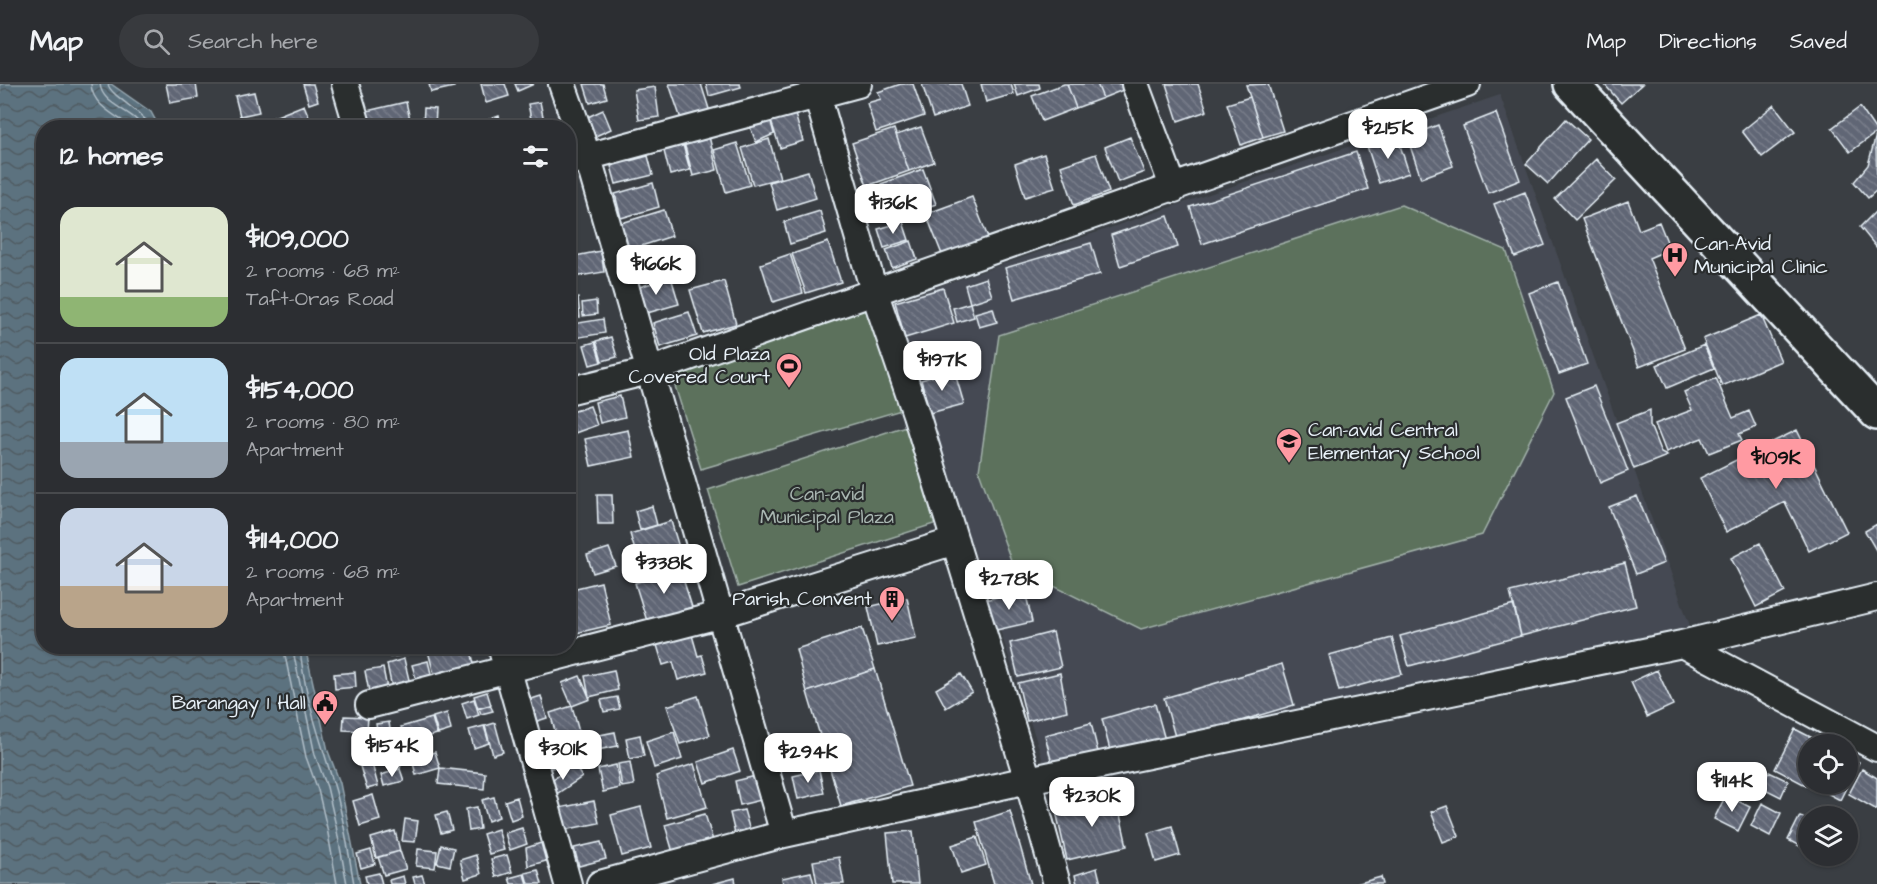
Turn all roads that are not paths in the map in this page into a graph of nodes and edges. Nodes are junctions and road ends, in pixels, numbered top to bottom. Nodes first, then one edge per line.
1 (345, 84) edge
2 (562, 84) edge
3 (858, 84) edge
4 (1135, 84) edge
5 (1467, 84) edge
6 (1571, 84) edge
7 (815, 90) edge
8 (356, 120) edge
9 (570, 120) edge
10 (578, 160) edge
11 (1174, 189) junction
12 (874, 291) junction
13 (648, 371) junction
14 (576, 389) edge
15 (1877, 413) edge
16 (955, 541) junction
17 (1877, 597) edge
18 (718, 615) junction
19 (576, 644) edge
20 (1682, 645) junction
21 (525, 654) edge
22 (505, 658) edge
23 (369, 705) dead end
24 (1877, 748) edge
25 (1028, 780) junction
26 (784, 834) junction
27 (568, 884) edge
28 (600, 884) edge
29 (1057, 884) edge

1 - 8 street
2 - 9 street
3 - 7 street
4 - 11 street
5 - 11 street
6 - 15 main road
7 - 10 street
7 - 12 street
10 - 13 street
11 - 12 street
12 - 13 street
12 - 16 street
13 - 14 street
13 - 18 street
16 - 18 street
16 - 25 street
17 - 20 street
18 - 19 street
18 - 26 street
20 - 24 street
20 - 25 street
21 - 22 street
22 - 23 street
22 - 27 street
25 - 26 street
25 - 29 street
26 - 28 street

